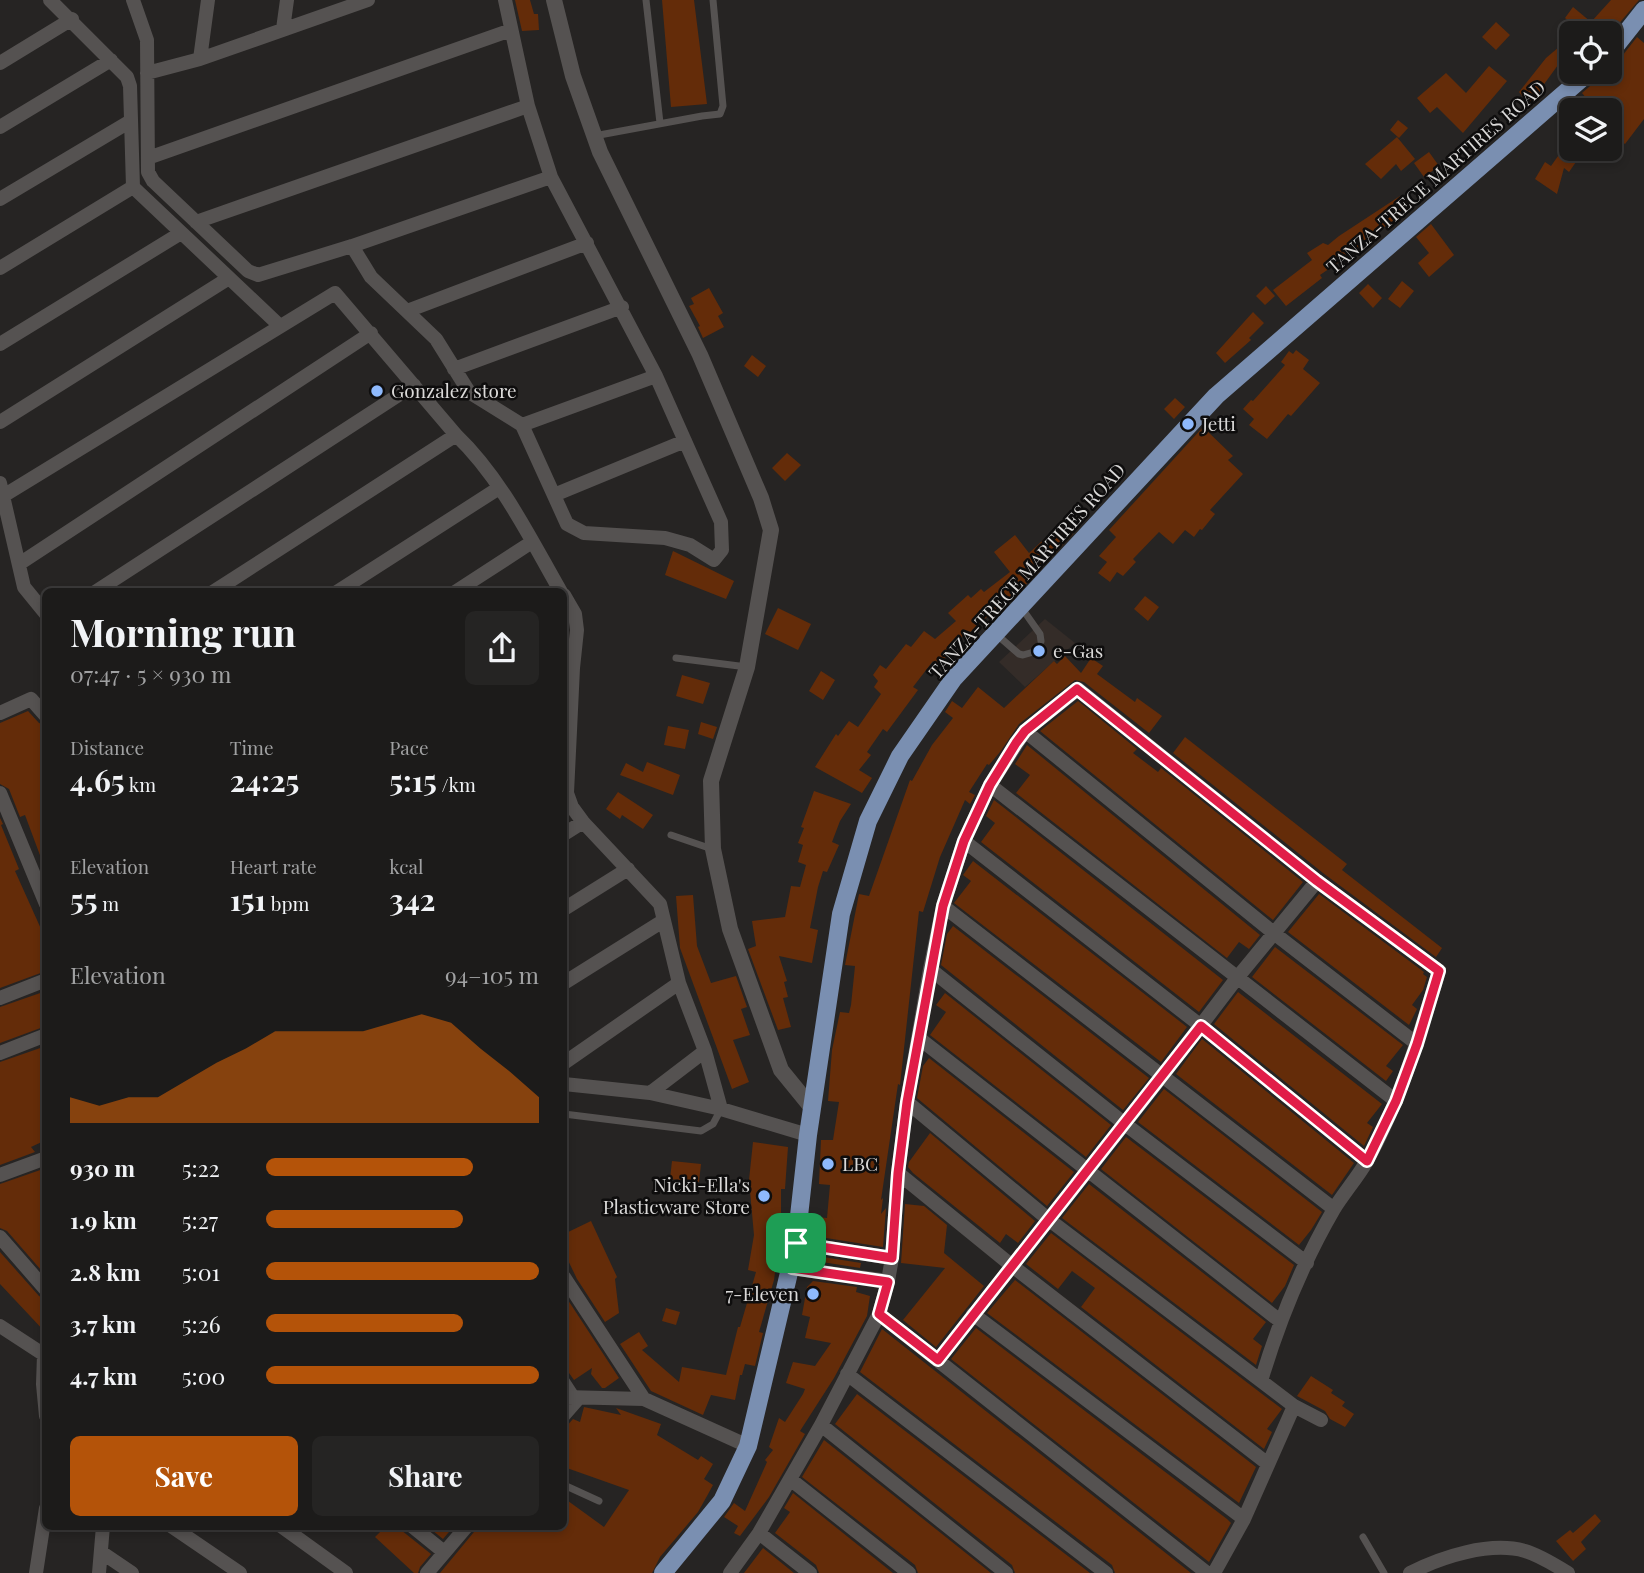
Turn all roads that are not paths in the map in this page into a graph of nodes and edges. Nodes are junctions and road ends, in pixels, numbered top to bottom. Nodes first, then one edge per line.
1 (50, 0) edge
2 (132, 0) edge
3 (208, 0) edge
4 (287, 0) edge
5 (367, 0) edge
6 (505, 0) edge
7 (554, 0) edge
8 (646, 0) edge
9 (713, 0) edge
10 (1644, 10) edge
11 (72, 19) junction
12 (283, 29) junction
13 (511, 30) junction
14 (1622, 38) edge
15 (200, 58) junction
16 (111, 60) junction
17 (0, 63) edge
18 (147, 73) junction
19 (1575, 84) edge
20 (528, 106) junction
21 (130, 122) junction
22 (660, 123) junction
23 (0, 127) edge
24 (594, 136) junction
25 (148, 158) junction
26 (551, 177) junction
27 (133, 187) junction
28 (0, 199) edge
29 (196, 222) junction
30 (181, 233) junction
31 (587, 243) junction
32 (352, 246) junction
33 (0, 268) edge
34 (229, 278) junction
35 (622, 307) junction
36 (407, 311) junction
37 (280, 326) junction
38 (371, 333) junction
39 (0, 344) edge
40 (454, 369) junction
41 (656, 376) junction
42 (414, 385) junction
43 (0, 422) edge
44 (522, 425) junction
45 (456, 435) junction
46 (685, 441) junction
47 (499, 488) junction
48 (1, 490) edge
49 (554, 495) junction
50 (532, 542) junction
51 (19, 564) junction
52 (101, 588) edge
53 (219, 588) edge
54 (343, 588) edge
55 (461, 588) edge
56 (559, 588) edge
57 (567, 601) edge
58 (1021, 607) junction
59 (42, 609) edge
60 (995, 634) junction
61 (1041, 641) dead end
62 (1030, 653) dead end
63 (676, 658) dead end
64 (747, 667) junction
65 (568, 671) edge
66 (42, 711) edge
67 (567, 711) edge
68 (0, 713) edge
69 (1025, 731) junction
70 (990, 785) junction
71 (0, 793) edge
72 (567, 793) edge
73 (583, 822) junction
74 (14, 829) junction
75 (567, 832) edge
76 (671, 835) dead end
77 (0, 836) edge
78 (964, 841) junction
79 (713, 849) junction
80 (628, 869) junction
81 (1317, 881) junction
82 (42, 895) edge
83 (943, 906) junction
84 (567, 907) edge
85 (663, 921) junction
86 (1275, 934) junction
87 (930, 968) junction
88 (1237, 978) junction
89 (567, 981) edge
90 (42, 982) edge
91 (680, 982) junction
92 (0, 998) edge
93 (1201, 1026) junction
94 (42, 1037) edge
95 (920, 1039) junction
96 (1417, 1044) junction
97 (705, 1051) junction
98 (0, 1053) edge
99 (567, 1061) edge
100 (1163, 1075) junction
101 (567, 1084) edge
102 (650, 1093) junction
103 (1396, 1101) junction
104 (907, 1102) junction
105 (813, 1108) junction
106 (721, 1109) junction
107 (567, 1114) edge
108 (1125, 1124) junction
109 (808, 1135) junction
110 (42, 1159) edge
111 (1367, 1161) junction
112 (1088, 1172) junction
113 (898, 1173) junction
114 (0, 1175) edge
115 (1334, 1209) junction
116 (1048, 1219) junction
117 (0, 1237) edge
118 (796, 1243) junction
119 (892, 1258) junction
120 (1307, 1263) junction
121 (1011, 1265) junction
122 (792, 1268) junction
123 (567, 1282) edge
124 (888, 1282) junction
125 (42, 1285) edge
126 (879, 1314) junction
127 (973, 1314) junction
128 (1280, 1321) junction
129 (0, 1326) edge
130 (42, 1354) edge
131 (938, 1360) junction
132 (847, 1374) junction
133 (1261, 1381) junction
134 (571, 1398) edge
135 (645, 1399) junction
136 (1294, 1406) junction
137 (1321, 1420) dead end
138 (821, 1425) junction
139 (748, 1446) junction
140 (1268, 1464) junction
141 (790, 1479) junction
142 (567, 1486) edge
143 (599, 1501) dead end
144 (1244, 1520) junction
145 (43, 1530) edge
146 (103, 1530) edge
147 (177, 1530) edge
148 (287, 1530) edge
149 (417, 1530) edge
150 (463, 1530) edge
151 (759, 1534) junction
152 (1363, 1536) dead end
153 (101, 1552) junction
154 (444, 1552) junction
155 (36, 1573) edge
156 (99, 1573) edge
157 (132, 1573) edge
158 (240, 1573) edge
159 (346, 1573) edge
160 (426, 1573) edge
161 (663, 1573) edge
162 (730, 1573) edge
163 (810, 1573) edge
164 (909, 1573) edge
165 (1006, 1573) edge
166 (1106, 1573) edge
167 (1207, 1573) edge
168 (1214, 1573) edge
169 (1384, 1573) edge
170 (1410, 1573) edge
171 (1568, 1573) edge

1 - 11 street
2 - 18 street
3 - 15 street
4 - 12 street
5 - 12 street
6 - 13 street
7 - 24 street
8 - 22 lane
9 - 22 lane
10 - 14 main road
11 - 16 street
11 - 17 street
12 - 15 street
13 - 20 street
13 - 25 street
15 - 18 street
16 - 21 street
16 - 23 street
18 - 25 street
19 - 58 main road, TANZA-TRECE MARTIRES ROAD
20 - 26 street
20 - 29 street
21 - 27 street
21 - 28 street
22 - 24 lane
24 - 64 street
25 - 29 street
26 - 31 street
26 - 32 street
27 - 30 street
27 - 33 street
29 - 32 street
30 - 34 street
30 - 39 street
31 - 35 street
31 - 36 street
32 - 36 street
34 - 37 street
34 - 43 street
35 - 40 street
35 - 41 street
36 - 40 street
37 - 38 street
37 - 48 street
38 - 42 street
38 - 51 street
40 - 44 street
41 - 44 street
41 - 46 street
42 - 45 street
42 - 52 street
44 - 49 street
45 - 47 street
45 - 53 street
46 - 49 street
46 - 49 street
47 - 50 street
47 - 54 street
48 - 51 street
50 - 55 street
50 - 56 street
51 - 59 street
57 - 65 street
58 - 60 main road, TANZA-TRECE MARTIRES ROAD
58 - 61 lane
60 - 62 lane
60 - 105 main road, TANZA-TRECE MARTIRES ROAD
63 - 64 lane
64 - 79 street
65 - 67 street
66 - 68 street
69 - 70 street
69 - 81 street
69 - 86 street
70 - 78 street
70 - 88 street
71 - 74 street
72 - 73 street
73 - 75 street
73 - 80 street
74 - 77 street
74 - 82 street
76 - 79 lane
78 - 83 street
78 - 93 street
79 - 105 street
80 - 84 street
80 - 85 street
81 - 86 street
81 - 96 street
83 - 87 street
83 - 100 street
85 - 89 street
85 - 91 street
86 - 88 street
86 - 96 street
87 - 95 street
87 - 108 street
88 - 93 street
88 - 103 street
90 - 92 street
91 - 97 street
91 - 99 street
93 - 100 street
93 - 111 street
94 - 98 street
95 - 104 street
95 - 112 street
96 - 103 street
97 - 102 street
97 - 106 street
100 - 108 street
100 - 115 street
101 - 102 street
102 - 106 street
103 - 111 street
104 - 113 street
104 - 116 street
105 - 109 main road, TANZA-TRECE MARTIRES ROAD
106 - 107 lane
106 - 109 street
108 - 112 street
108 - 120 street
109 - 118 main road, TANZA-TRECE MARTIRES ROAD
110 - 114 street
111 - 115 street
112 - 116 street
112 - 128 street
113 - 119 street
113 - 121 street
115 - 120 street
116 - 121 street
116 - 133 street
117 - 125 street
118 - 119 street
118 - 122 main road, TANZA-TRECE MARTIRES ROAD
119 - 124 street
120 - 128 street
121 - 127 street
121 - 140 street
122 - 124 street
122 - 139 main road, TANZA-TRECE MARTIRES ROAD
123 - 135 street
124 - 126 street
126 - 131 street
126 - 132 street
127 - 131 street
127 - 144 street
128 - 133 street
129 - 130 street
131 - 167 street
132 - 138 street
132 - 166 street
133 - 136 street
134 - 135 street
135 - 139 street
136 - 137 street
136 - 140 street
138 - 141 street
138 - 165 street
139 - 161 main road, TANZA-TRECE MARTIRES ROAD
140 - 144 street
141 - 151 street
141 - 164 street
142 - 143 lane
144 - 168 street
145 - 155 street
146 - 153 street
147 - 158 street
148 - 159 street
149 - 154 street
150 - 154 street
151 - 162 street
151 - 163 street
152 - 169 lane
153 - 156 street
153 - 157 street
154 - 160 street
170 - 171 street

